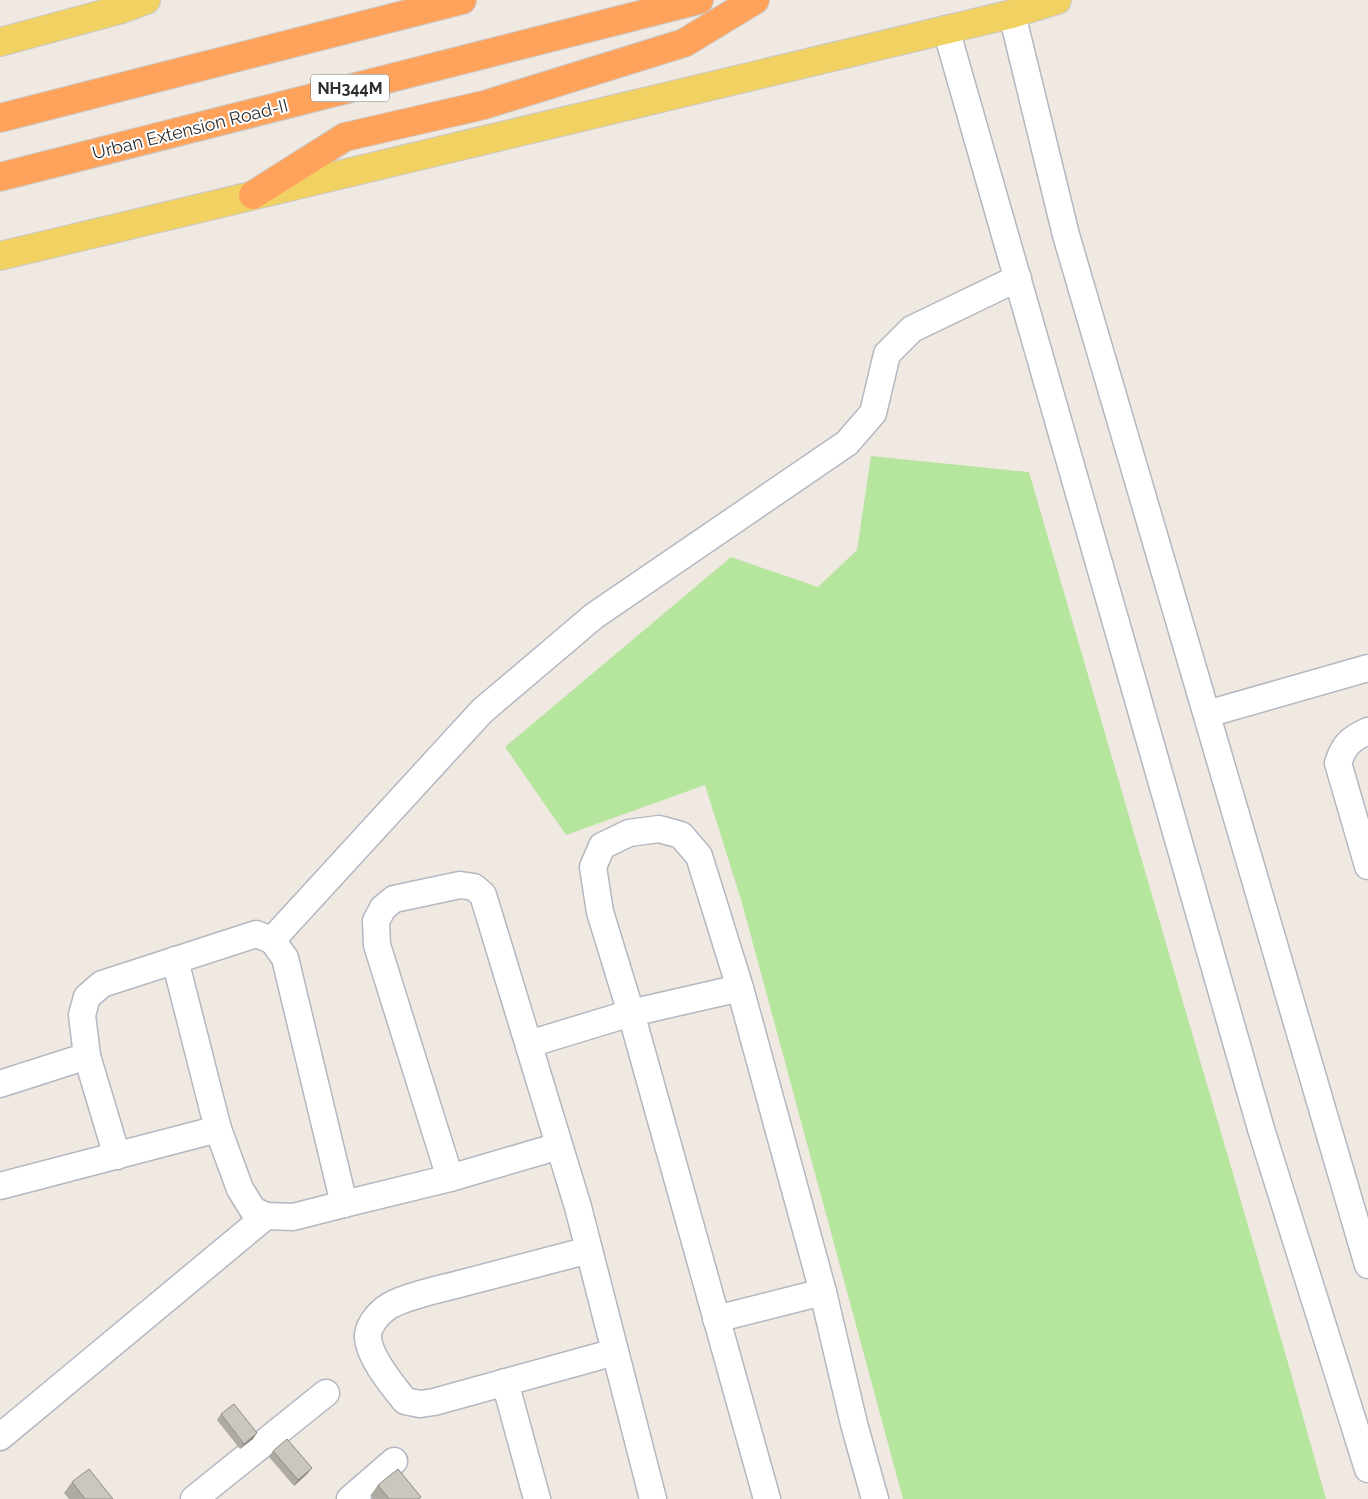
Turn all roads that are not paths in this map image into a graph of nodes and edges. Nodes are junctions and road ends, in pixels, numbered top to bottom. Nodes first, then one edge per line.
1 (146, 0) edge
2 (462, 0) edge
3 (699, 0) edge
4 (755, 0) edge
5 (1057, 0) edge
6 (1012, 14) junction
7 (946, 29) junction
8 (0, 42) edge
9 (0, 118) edge
10 (0, 177) edge
11 (254, 195) junction
12 (0, 256) edge
13 (1018, 278) junction
14 (1368, 668) edge
15 (1207, 714) junction
16 (1368, 731) edge
17 (1368, 866) edge
18 (272, 940) junction
19 (175, 960) junction
20 (740, 988) junction
21 (631, 1012) junction
22 (529, 1044) junction
23 (88, 1056) junction
24 (0, 1084) edge
25 (218, 1129) junction
26 (559, 1146) junction
27 (117, 1156) junction
28 (450, 1178) junction
29 (0, 1186) edge
30 (344, 1204) junction
31 (266, 1216) junction
32 (589, 1250) junction
33 (1368, 1265) edge
34 (823, 1292) junction
35 (716, 1319) junction
36 (615, 1352) junction
37 (505, 1382) junction
38 (326, 1393) dead end
39 (0, 1438) edge
40 (394, 1461) dead end
41 (1368, 1469) edge
42 (194, 1499) edge
43 (350, 1499) edge
44 (537, 1499) edge
45 (653, 1499) edge
46 (767, 1499) edge
47 (874, 1499) edge

1 - 8 main road
2 - 9 highway
3 - 10 highway, Urban Extension Road-II / NH344M
4 - 11 highway
5 - 6 main road
6 - 7 main road
6 - 15 street
7 - 11 main road
7 - 13 street
11 - 12 main road
13 - 18 street
13 - 41 street
14 - 15 street
15 - 33 street
16 - 17 street
18 - 19 street
18 - 30 street
19 - 23 street
19 - 25 street
20 - 21 street
20 - 21 street
20 - 34 street
21 - 22 street
21 - 35 street
22 - 26 street
22 - 28 street
23 - 24 street
23 - 27 street
25 - 27 street
25 - 31 street
26 - 28 street
26 - 32 street
27 - 29 street
28 - 30 street
30 - 31 street
31 - 39 street
32 - 36 street
32 - 37 street
34 - 35 street
34 - 47 street
35 - 46 street
36 - 37 street
36 - 45 street
37 - 44 street
38 - 42 street
40 - 43 street

